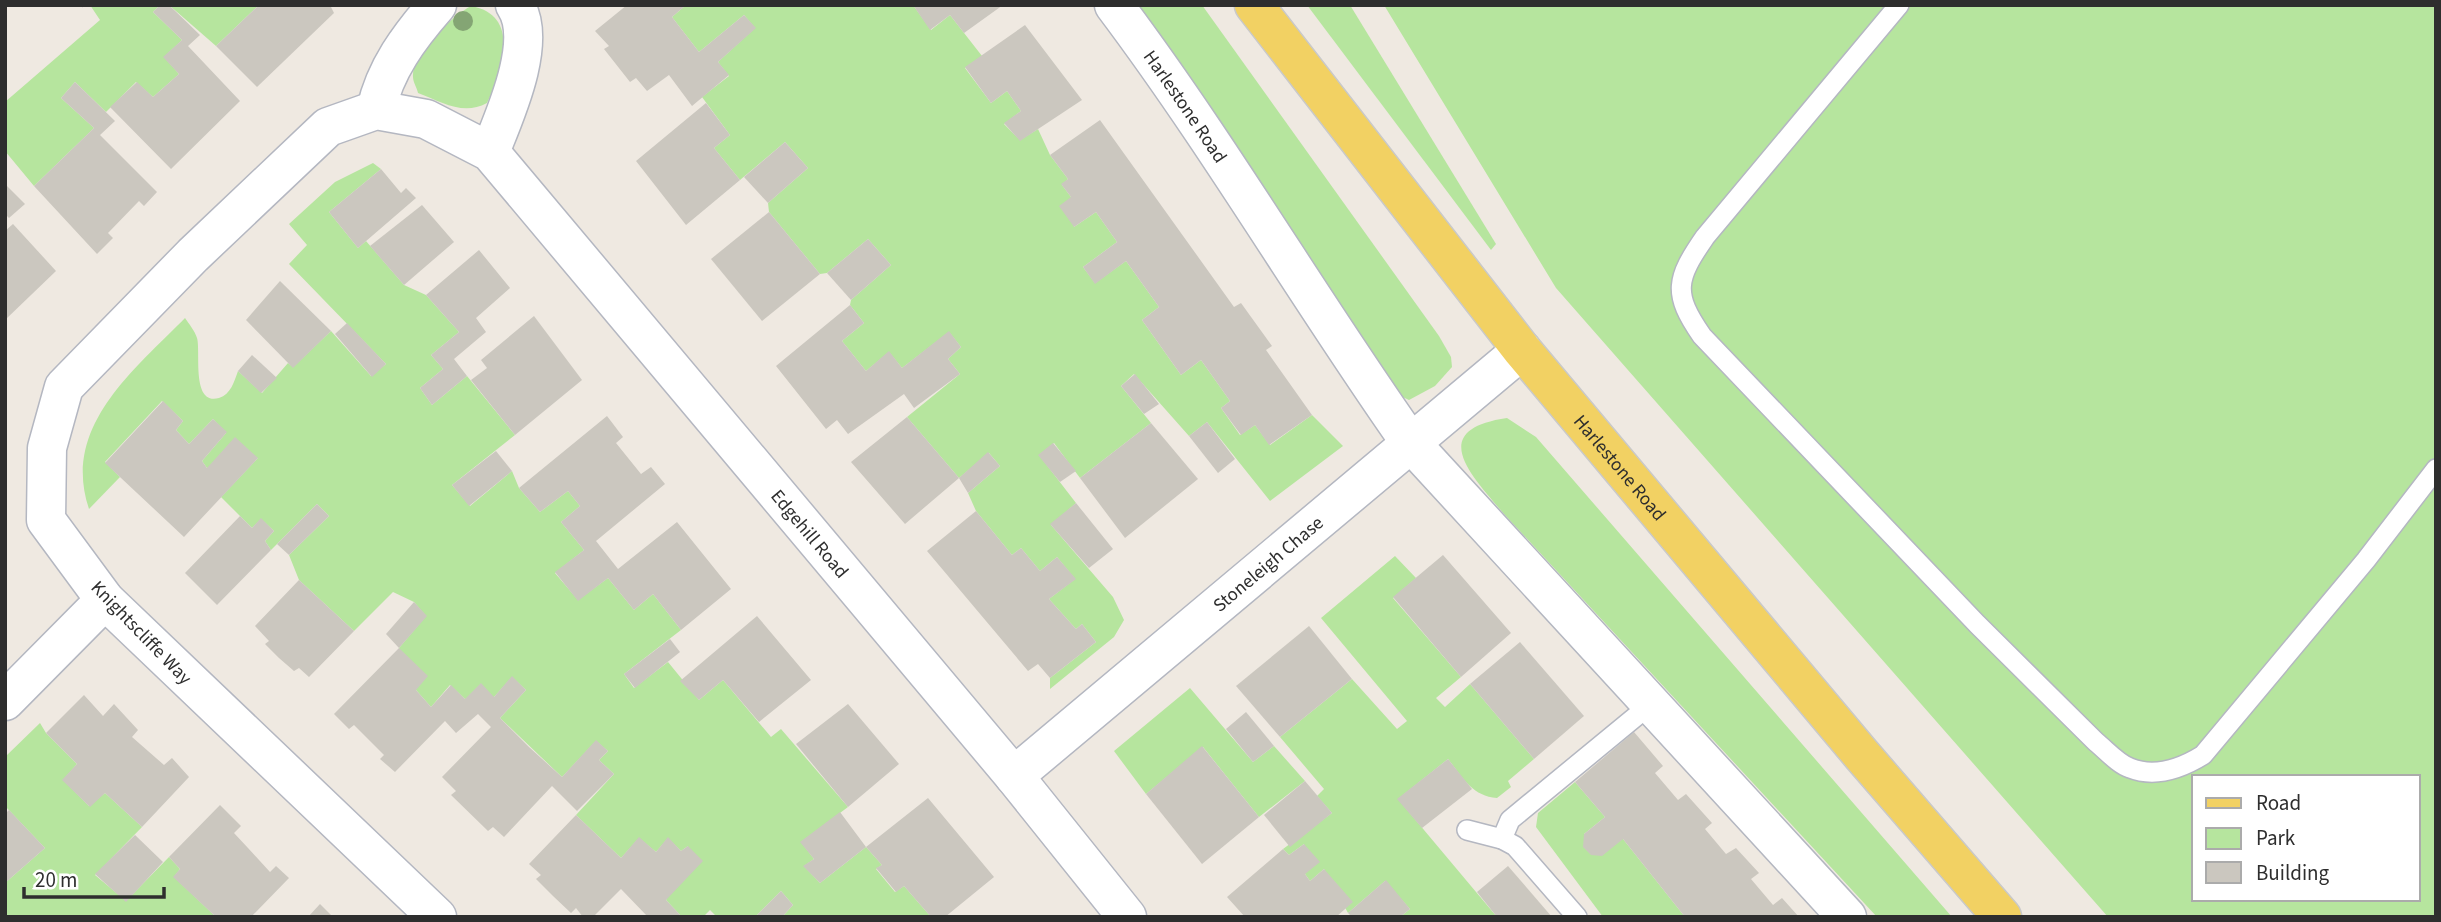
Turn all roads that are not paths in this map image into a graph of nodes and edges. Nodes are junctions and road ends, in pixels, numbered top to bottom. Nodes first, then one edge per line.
1 (437, 5) edge
2 (515, 5) edge
3 (1114, 5) edge
4 (1254, 5) edge
5 (1899, 5) edge
6 (376, 110) junction
7 (489, 152) junction
8 (1522, 350) junction
9 (1410, 442) junction
10 (2436, 469) edge
11 (105, 600) junction
12 (5, 701) edge
13 (1651, 704) junction
14 (1014, 776) junction
15 (1467, 830) dead end
16 (1502, 839) junction
17 (437, 917) edge
18 (1127, 917) edge
19 (1577, 917) edge
20 (1847, 917) edge
21 (2003, 917) edge

1 - 6 street
2 - 7 street
3 - 9 street, Harlestone Road
4 - 8 main road, Harlestone Road
5 - 10 lane
6 - 7 street, Edgehill Road
6 - 11 street, Knightscliffe Way
7 - 14 street, Edgehill Road
8 - 9 street, Stoneleigh Chase
8 - 21 main road, Harlestone Road
9 - 13 street, Harlestone Road
9 - 14 street, Stoneleigh Chase
11 - 12 street
11 - 17 street, Knightscliffe Way
13 - 16 lane
13 - 20 street, Harlestone Road
14 - 18 street, Edgehill Road
15 - 16 lane
16 - 19 lane

